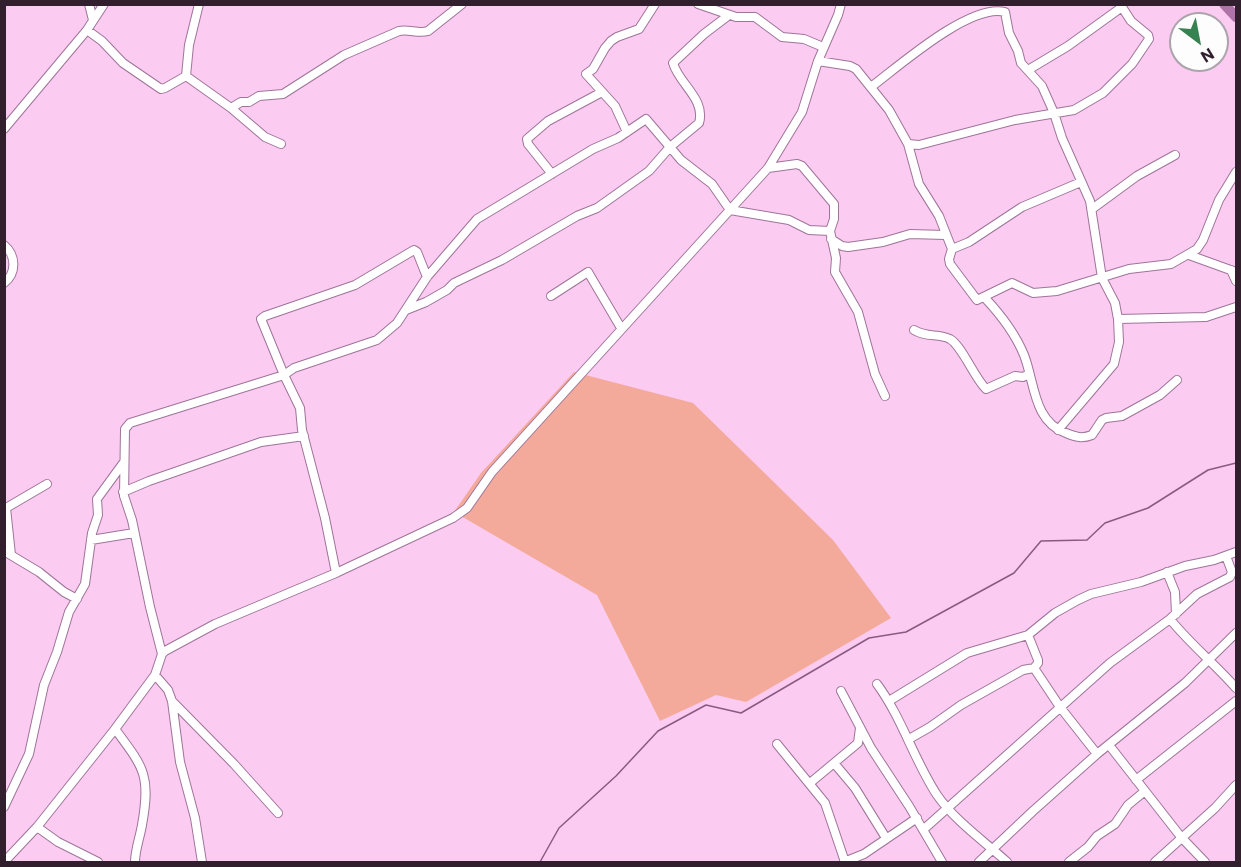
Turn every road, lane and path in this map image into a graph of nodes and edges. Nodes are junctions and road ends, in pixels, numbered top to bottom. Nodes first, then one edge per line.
1 (89, 4) edge
2 (104, 4) edge
3 (199, 4) edge
4 (462, 4) edge
5 (655, 4) edge
6 (841, 4) edge
7 (701, 5) edge
8 (1121, 6) edge
9 (729, 15) junction
10 (93, 20) junction
11 (87, 30) junction
12 (823, 47) junction
13 (818, 60) junction
14 (1028, 70) junction
15 (186, 76) junction
16 (871, 87) junction
17 (602, 92) junction
18 (231, 108) junction
19 (1054, 113) junction
20 (4, 129) edge
21 (627, 132) junction
22 (281, 144) dead end
23 (909, 144) junction
24 (670, 147) junction
25 (1175, 155) dead end
26 (768, 168) junction
27 (1236, 172) edge
28 (552, 174) junction
29 (1081, 182) junction
30 (1092, 209) junction
31 (730, 210) junction
32 (830, 235) junction
33 (945, 235) junction
34 (4, 245) edge
35 (952, 249) junction
36 (1189, 255) junction
37 (1234, 271) edge
38 (427, 277) junction
39 (1102, 278) junction
40 (1236, 281) edge
41 (4, 283) edge
42 (551, 296) dead end
43 (985, 298) junction
44 (1236, 307) edge
45 (406, 310) junction
46 (1118, 319) junction
47 (621, 328) junction
48 (914, 330) dead end
49 (1029, 374) junction
50 (284, 375) junction
51 (1178, 380) dead end
52 (885, 396) dead end
53 (1058, 430) junction
54 (304, 436) junction
55 (124, 462) junction
56 (47, 484) dead end
57 (123, 492) junction
58 (135, 533) junction
59 (91, 540) junction
60 (1236, 552) edge
61 (8, 553) edge
62 (1226, 556) junction
63 (1167, 572) junction
64 (336, 573) junction
65 (77, 599) junction
66 (1173, 616) junction
67 (1236, 633) edge
68 (1028, 635) junction
69 (162, 654) junction
70 (1209, 658) junction
71 (1034, 668) junction
72 (155, 675) junction
73 (877, 684) dead end
74 (1236, 688) edge
75 (841, 691) dead end
76 (172, 701) junction
77 (889, 701) junction
78 (1236, 701) edge
79 (1060, 707) junction
80 (860, 727) junction
81 (115, 729) junction
82 (909, 739) junction
83 (777, 744) dead end
84 (1109, 745) junction
85 (1097, 754) junction
86 (834, 763) junction
87 (1136, 780) junction
88 (810, 783) junction
89 (1236, 785) edge
90 (1145, 791) junction
91 (4, 807) edge
92 (947, 808) junction
93 (278, 813) dead end
94 (917, 819) junction
95 (37, 827) junction
96 (924, 829) junction
97 (1181, 837) junction
98 (886, 838) junction
99 (993, 849) junction
100 (864, 854) junction
101 (4, 862) edge
102 (98, 862) edge
103 (135, 862) edge
104 (202, 862) edge
105 (845, 862) edge
106 (868, 862) edge
107 (942, 862) edge
108 (979, 862) edge
109 (1007, 862) edge
110 (1070, 862) edge
111 (1155, 862) edge
112 (1206, 862) edge

1 - 10 street
2 - 10 street
3 - 15 street
4 - 18 street
5 - 17 street
6 - 12 street
7 - 9 street
8 - 14 street
8 - 19 street
9 - 12 street
9 - 24 street
10 - 11 street
11 - 15 street
11 - 20 street
12 - 13 street
13 - 16 street
13 - 26 street
14 - 16 street
14 - 19 street
15 - 18 street
16 - 23 street
17 - 21 street
17 - 28 street
18 - 22 street
19 - 23 street
19 - 29 street
21 - 24 street
21 - 28 street
23 - 33 street
24 - 31 street
24 - 45 street
25 - 30 street
26 - 31 street
26 - 32 street
27 - 36 street
28 - 38 street
29 - 30 street
29 - 35 street
30 - 39 street
31 - 32 street
31 - 47 street
32 - 33 street
32 - 52 street
33 - 35 street
34 - 41 street
35 - 43 street
36 - 37 street
36 - 39 street
37 - 40 street
38 - 45 street
38 - 50 street
39 - 43 street
39 - 46 street
42 - 47 street
43 - 49 street
44 - 46 street
45 - 50 street
46 - 53 street
47 - 64 street
48 - 49 street
49 - 53 street
50 - 54 street
50 - 55 street
51 - 53 street
54 - 57 street
54 - 64 street
55 - 57 street
55 - 59 street
56 - 61 street
57 - 58 street
58 - 59 street
58 - 69 street
59 - 65 street
60 - 62 street
61 - 65 street
62 - 63 street
62 - 66 street
63 - 66 street
63 - 68 street
64 - 69 street
65 - 91 street
66 - 70 street
66 - 79 street
67 - 70 street
68 - 71 street
68 - 77 street
69 - 72 street
70 - 74 street
70 - 84 street
71 - 79 street
71 - 82 street
72 - 76 street
72 - 81 street
73 - 77 street
75 - 80 street
76 - 93 street
76 - 104 street
77 - 82 street
78 - 87 street
79 - 85 street
79 - 92 street
80 - 86 street
80 - 94 street
81 - 95 street
81 - 103 street
82 - 92 street
83 - 88 street
84 - 85 street
84 - 87 street
85 - 99 street
86 - 88 street
86 - 98 street
87 - 90 street
88 - 105 street
89 - 97 street
90 - 97 street
90 - 110 street
92 - 96 street
92 - 99 street
94 - 96 street
94 - 98 street
95 - 101 street
95 - 102 street
96 - 107 street
97 - 111 street
97 - 112 street
98 - 100 street
99 - 108 street
99 - 109 street
100 - 105 street
100 - 106 street

